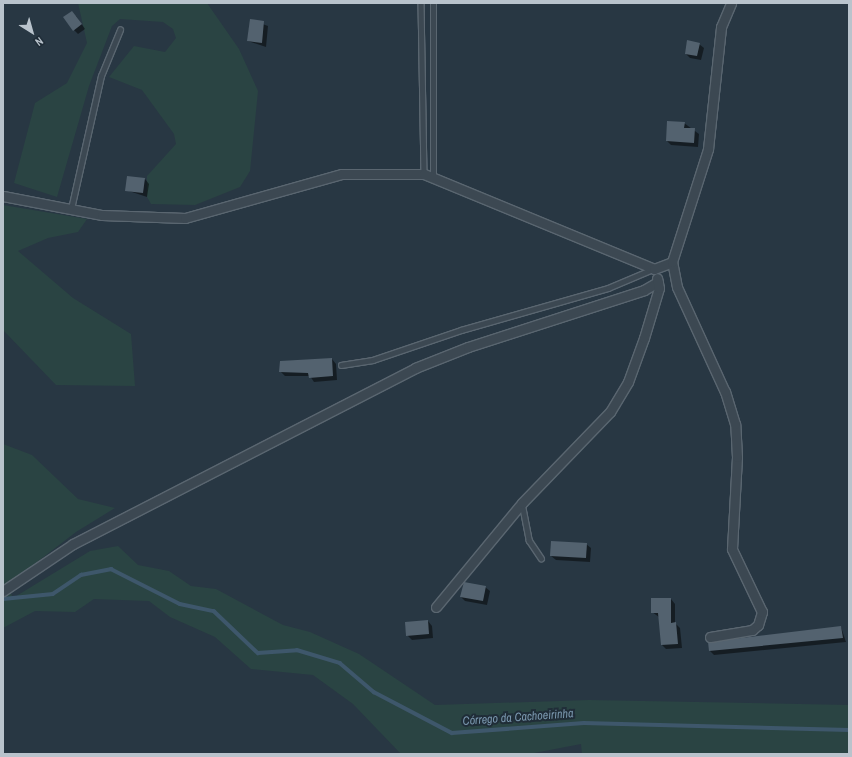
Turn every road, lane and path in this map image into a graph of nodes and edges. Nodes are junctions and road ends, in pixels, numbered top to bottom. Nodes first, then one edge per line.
1 (421, 3) edge
2 (433, 3) edge
3 (731, 3) edge
4 (120, 30) dead end
5 (428, 175) junction
6 (3, 196) edge
7 (71, 209) junction
8 (672, 262) junction
9 (654, 269) junction
10 (658, 282) junction
11 (341, 365) dead end
12 (522, 503) junction
13 (541, 558) dead end
14 (3, 591) edge
15 (436, 607) dead end
16 (710, 637) dead end

1 - 5 lane
2 - 5 lane
3 - 8 street
4 - 7 lane
5 - 7 street
5 - 9 street
6 - 7 street
8 - 9 street
8 - 16 street
9 - 10 street
9 - 11 lane
10 - 12 street
10 - 14 street
12 - 13 lane
12 - 15 street

